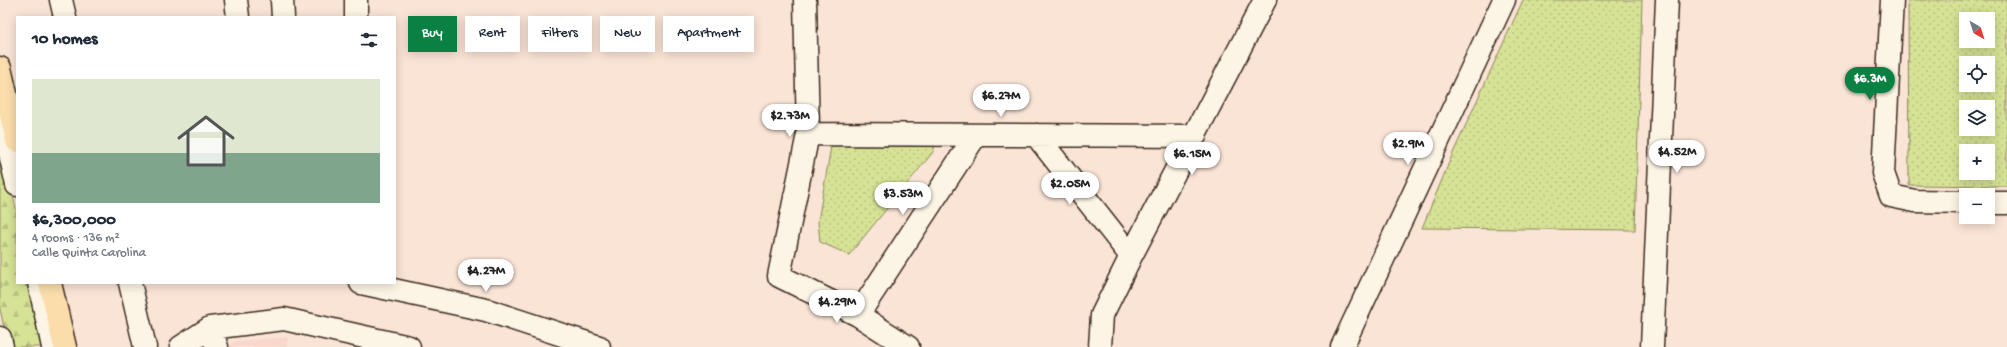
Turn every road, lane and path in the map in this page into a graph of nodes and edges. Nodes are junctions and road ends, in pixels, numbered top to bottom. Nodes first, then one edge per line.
1 (61, 0) edge
2 (236, 0) edge
3 (282, 0) edge
4 (356, 0) edge
5 (805, 0) edge
6 (1265, 0) edge
7 (1504, 0) edge
8 (1667, 0) edge
9 (1892, 0) edge
10 (65, 16) edge
11 (238, 16) edge
12 (283, 16) edge
13 (356, 16) edge
14 (0, 68) edge
15 (0, 109) edge
16 (808, 134) junction
17 (976, 135) junction
18 (1036, 135) junction
19 (1194, 136) junction
20 (16, 137) edge
21 (16, 181) edge
22 (1959, 202) edge
23 (1995, 203) edge
24 (2007, 203) edge
25 (1131, 256) junction
26 (39, 284) edge
27 (50, 284) edge
28 (130, 284) edge
29 (366, 284) edge
30 (858, 316) junction
31 (214, 337) edge
32 (0, 338) edge
33 (2, 347) edge
34 (53, 347) edge
35 (65, 347) edge
36 (145, 347) edge
37 (181, 347) edge
38 (409, 347) edge
39 (599, 347) edge
40 (908, 347) edge
41 (1100, 347) edge
42 (1342, 347) edge
43 (1652, 347) edge

1 - 10 street
2 - 11 street
3 - 12 street
4 - 13 street
5 - 16 street
6 - 19 street
7 - 42 street
8 - 43 street
9 - 22 street
14 - 20 highway
15 - 21 street
16 - 17 street
16 - 30 street
17 - 18 street
17 - 30 street
18 - 19 street
18 - 25 street
19 - 25 street
23 - 24 street
25 - 41 street
26 - 34 street
27 - 35 highway
28 - 36 street
29 - 39 street
30 - 40 street
31 - 37 street
31 - 38 street
32 - 33 street

